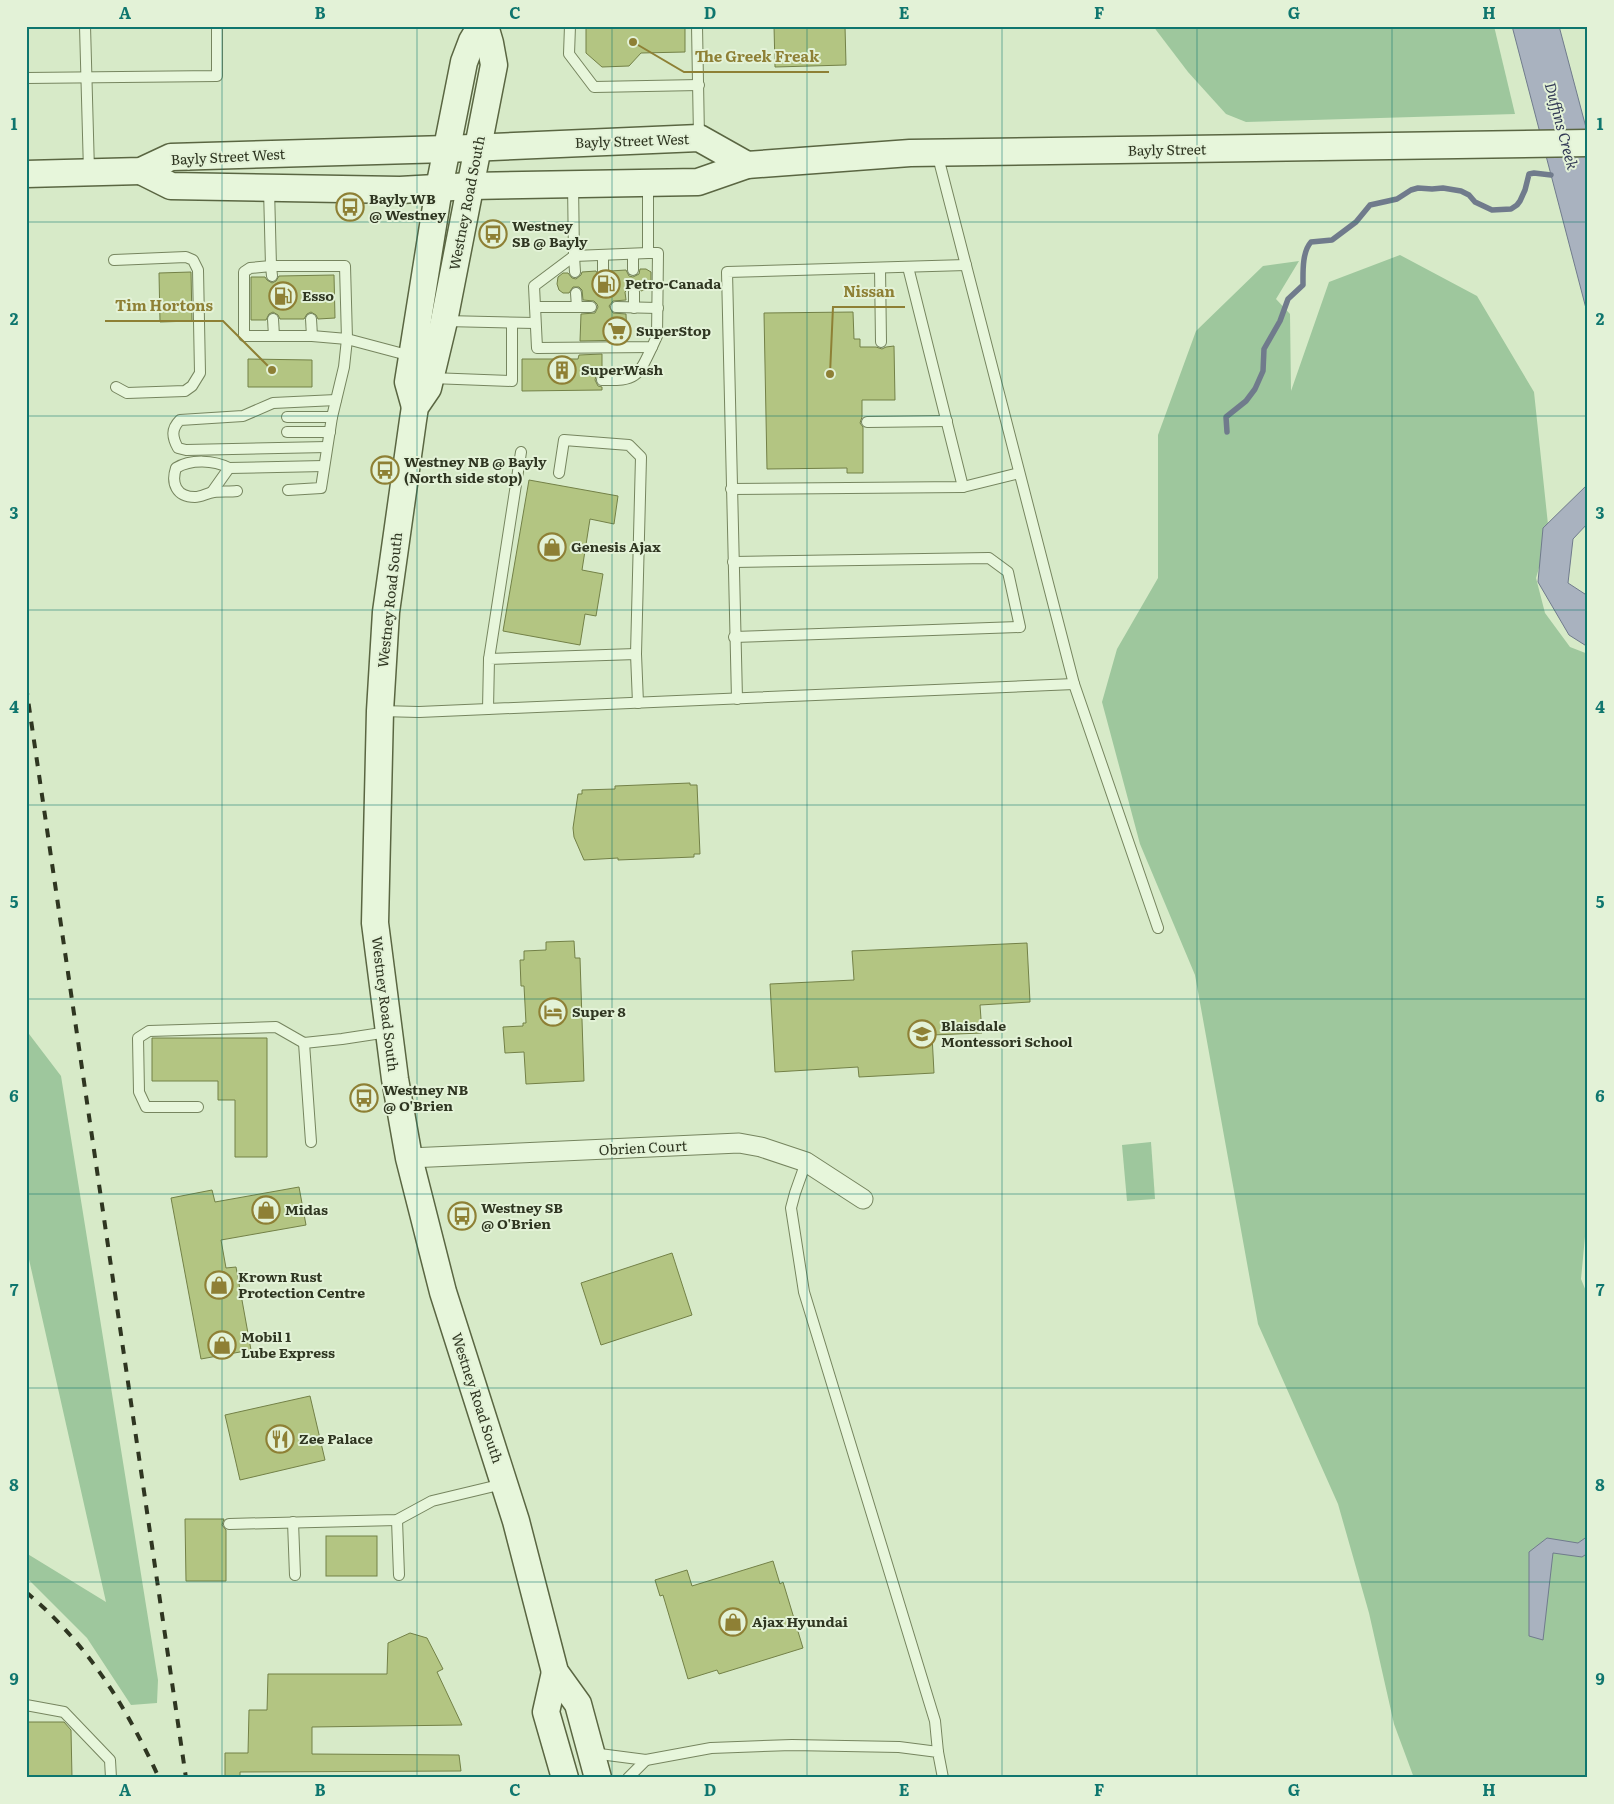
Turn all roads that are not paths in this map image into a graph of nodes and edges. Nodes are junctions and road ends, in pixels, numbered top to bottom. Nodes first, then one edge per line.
1 (85, 26) edge
2 (217, 26) edge
3 (483, 26) edge
4 (570, 26) edge
5 (697, 26) edge
6 (86, 77) junction
7 (26, 78) edge
8 (699, 85) junction
9 (699, 138) junction
10 (1588, 143) edge
11 (478, 148) junction
12 (447, 149) junction
13 (936, 153) junction
14 (747, 165) junction
15 (141, 171) junction
16 (89, 172) junction
17 (26, 174) edge
18 (648, 183) junction
19 (573, 184) junction
20 (471, 186) junction
21 (269, 188) junction
22 (439, 188) junction
23 (648, 253) junction
24 (603, 254) junction
25 (633, 254) junction
26 (574, 256) junction
27 (114, 260) dead end
28 (966, 265) junction
29 (908, 267) junction
30 (880, 268) junction
31 (633, 270) dead end
32 (272, 271) junction
33 (603, 271) dead end
34 (575, 272) dead end
35 (634, 292) dead end
36 (576, 293) dead end
37 (535, 307) junction
38 (577, 307) junction
39 (590, 307) dead end
40 (616, 307) dead end
41 (634, 308) junction
42 (658, 308) junction
43 (273, 319) dead end
44 (311, 319) dead end
45 (444, 321) junction
46 (512, 323) junction
47 (536, 324) junction
48 (274, 336) junction
49 (312, 336) junction
50 (347, 339) junction
51 (881, 342) dead end
52 (652, 347) junction
53 (412, 356) junction
54 (430, 378) junction
55 (602, 380) dead end
56 (116, 387) dead end
57 (336, 400) junction
58 (416, 407) junction
59 (332, 417) junction
60 (287, 418) dead end
61 (947, 421) junction
62 (867, 422) dead end
63 (287, 432) dead end
64 (330, 432) junction
65 (327, 447) junction
66 (521, 452) dead end
67 (324, 466) junction
68 (229, 468) junction
69 (559, 473) dead end
70 (1019, 473) junction
71 (963, 487) junction
72 (731, 489) junction
73 (288, 490) dead end
74 (237, 491) dead end
75 (212, 492) junction
76 (732, 562) junction
77 (734, 636) junction
78 (636, 654) junction
79 (489, 660) junction
80 (1074, 684) junction
81 (737, 699) junction
82 (638, 703) junction
83 (488, 710) junction
84 (380, 711) junction
85 (1158, 928) dead end
86 (389, 1032) junction
87 (304, 1043) junction
88 (198, 1107) dead end
89 (312, 1142) dead end
90 (409, 1158) junction
91 (806, 1162) junction
92 (863, 1199) dead end
93 (504, 1484) junction
94 (397, 1520) junction
95 (293, 1522) junction
96 (229, 1524) dead end
97 (295, 1575) dead end
98 (399, 1575) dead end
99 (555, 1672) junction
100 (26, 1705) edge
101 (590, 1752) junction
102 (938, 1752) junction
103 (646, 1760) junction
104 (111, 1778) edge
105 (565, 1778) edge
106 (598, 1778) edge
107 (628, 1778) edge
108 (942, 1778) edge

1 - 6 lane
2 - 6 lane
3 - 11 main road, Westney Road South
3 - 12 main road, Westney Road South
4 - 8 lane
5 - 8 lane
6 - 7 lane
6 - 16 lane
8 - 9 lane
9 - 11 main road, Bayly Street West
9 - 14 main road, Bayly Street West
10 - 13 main road, Bayly Street
11 - 12 main road, Bayly Street West
11 - 20 main road, Westney Road South
12 - 15 main road, Bayly Street West
12 - 22 main road, Westney Road South
13 - 14 main road, Bayly Street
13 - 28 lane
14 - 18 main road, Bayly Street West
15 - 16 main road, Bayly Street West
15 - 21 main road, Bayly Street West
16 - 17 main road, Bayly Street West
18 - 19 main road, Bayly Street West
18 - 23 lane
19 - 20 main road, Bayly Street West
19 - 26 lane
20 - 22 main road, Bayly Street West
20 - 45 main road, Westney Road South
21 - 22 main road, Bayly Street West
21 - 32 lane
22 - 53 main road, Westney Road South
23 - 25 lane
23 - 42 lane
24 - 25 lane
24 - 26 lane
24 - 33 lane
25 - 31 lane
26 - 34 lane
26 - 37 lane
27 - 56 lane
28 - 29 lane
28 - 70 lane
29 - 30 lane
29 - 61 lane
30 - 51 lane
30 - 72 lane
32 - 48 lane
32 - 50 lane
35 - 41 lane
36 - 38 lane
37 - 38 lane
37 - 47 lane
38 - 39 lane
40 - 41 lane
41 - 42 lane
42 - 52 lane
43 - 48 lane
44 - 49 lane
45 - 46 lane
45 - 54 main road, Westney Road South
46 - 47 lane
46 - 54 lane
47 - 52 lane
48 - 49 lane
49 - 50 lane
50 - 53 lane
50 - 57 lane
52 - 55 lane
53 - 58 main road, Westney Road South
54 - 58 main road, Westney Road South
57 - 59 lane
57 - 65 lane
58 - 84 main road, Westney Road South
59 - 60 lane
59 - 64 lane
61 - 62 lane
61 - 71 lane
63 - 64 lane
64 - 65 lane
65 - 67 lane
66 - 79 lane
67 - 68 lane
67 - 73 lane
68 - 75 lane
68 - 75 lane
69 - 78 lane
70 - 71 lane
70 - 80 lane
71 - 72 lane
72 - 76 lane
74 - 75 lane
76 - 77 lane
76 - 77 lane
77 - 81 lane
78 - 79 lane
78 - 82 lane
79 - 83 lane
80 - 81 lane
80 - 85 lane
81 - 82 lane
82 - 83 lane
83 - 84 lane
84 - 86 main road, Westney Road South
86 - 87 lane
86 - 90 main road, Westney Road South
87 - 88 lane
87 - 89 lane
90 - 91 street, Obrien Court
90 - 93 main road, Westney Road South
91 - 92 street, Obrien Court
91 - 102 lane
93 - 94 lane
93 - 99 main road, Westney Road South
94 - 95 lane
94 - 98 lane
95 - 96 lane
95 - 97 lane
99 - 101 main road, Westney Road South
99 - 105 main road, Westney Road South
100 - 104 lane
101 - 103 lane
101 - 106 main road, Westney Road South
102 - 103 lane
102 - 108 lane
103 - 107 lane

